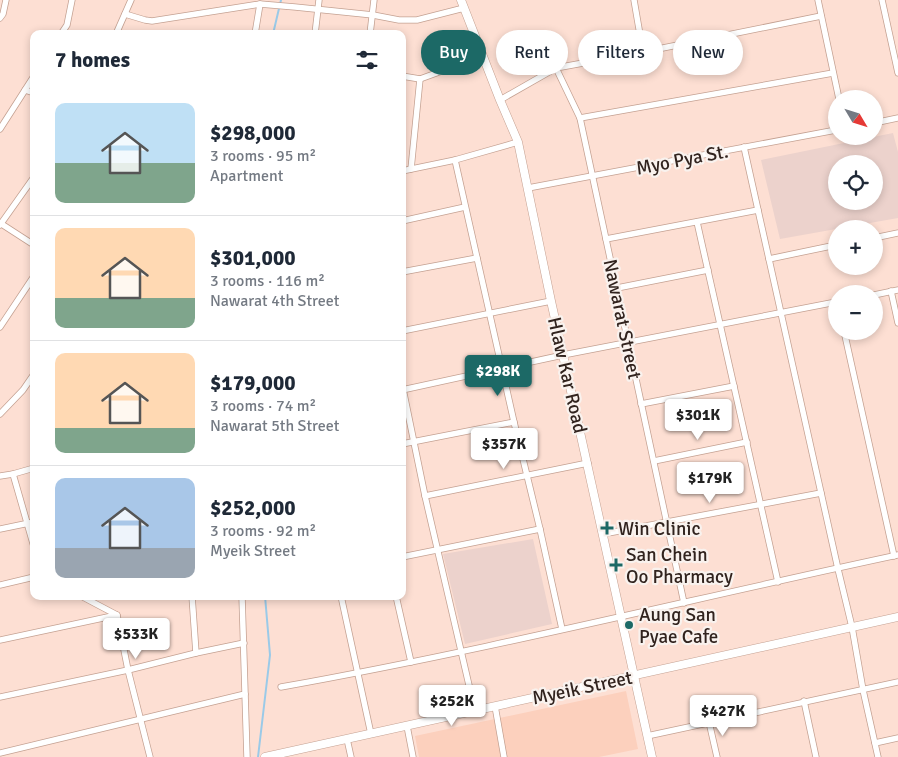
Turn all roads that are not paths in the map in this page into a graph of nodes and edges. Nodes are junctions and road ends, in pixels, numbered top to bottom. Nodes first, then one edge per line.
1 (6, 0) edge
2 (72, 0) edge
3 (131, 0) edge
4 (319, 0) edge
5 (374, 0) edge
6 (634, 0) edge
7 (818, 0) edge
8 (882, 0) edge
9 (462, 4) edge
10 (263, 5) junction
11 (319, 9) junction
12 (125, 14) junction
13 (373, 15) junction
14 (821, 16) junction
15 (0, 18) edge
16 (64, 30) edge
17 (118, 30) edge
18 (256, 30) edge
19 (316, 30) edge
20 (371, 30) edge
21 (472, 30) edge
22 (639, 30) edge
23 (663, 48) edge
24 (897, 61) edge
25 (486, 64) edge
26 (833, 73) junction
27 (898, 73) edge
28 (431, 75) edge
29 (544, 75) edge
30 (559, 75) edge
31 (406, 77) edge
32 (420, 79) junction
33 (30, 82) edge
34 (25, 90) junction
35 (837, 90) edge
36 (30, 92) edge
37 (500, 100) junction
38 (580, 118) junction
39 (898, 118) edge
40 (883, 121) edge
41 (0, 129) edge
42 (828, 131) edge
43 (518, 142) junction
44 (744, 147) junction
45 (455, 160) junction
46 (411, 169) junction
47 (406, 170) edge
48 (592, 176) junction
49 (30, 182) edge
50 (528, 188) junction
51 (465, 207) junction
52 (758, 210) junction
53 (406, 219) edge
54 (698, 222) junction
55 (0, 224) edge
56 (898, 233) edge
57 (883, 236) edge
58 (606, 239) junction
59 (30, 243) edge
60 (828, 248) edge
61 (477, 258) junction
62 (769, 259) junction
63 (708, 270) junction
64 (406, 271) edge
65 (30, 282) edge
66 (616, 288) junction
67 (898, 290) edge
68 (891, 291) junction
69 (883, 293) edge
70 (551, 301) junction
71 (828, 304) edge
72 (490, 313) junction
73 (781, 313) junction
74 (898, 323) edge
75 (720, 324) junction
76 (0, 327) edge
77 (406, 330) edge
78 (846, 340) edge
79 (628, 342) junction
80 (564, 355) junction
81 (502, 368) junction
82 (30, 380) edge
83 (734, 386) junction
84 (406, 387) edge
85 (406, 402) edge
86 (642, 404) junction
87 (0, 414) edge
88 (514, 422) junction
89 (414, 441) junction
90 (747, 442) junction
91 (406, 443) edge
92 (654, 461) junction
93 (588, 463) junction
94 (30, 469) edge
95 (13, 474) junction
96 (0, 476) edge
97 (527, 476) junction
98 (821, 493) junction
99 (425, 496) junction
100 (761, 505) junction
101 (667, 522) junction
102 (30, 523) edge
103 (0, 530) edge
104 (540, 530) junction
105 (603, 534) junction
106 (438, 550) junction
107 (896, 555) edge
108 (406, 556) edge
109 (838, 569) junction
110 (30, 578) edge
111 (778, 582) junction
112 (0, 585) edge
113 (89, 600) edge
114 (192, 600) edge
115 (242, 600) edge
116 (342, 600) edge
117 (397, 600) edge
118 (684, 603) junction
119 (117, 615) junction
120 (621, 617) junction
121 (898, 617) edge
122 (852, 627) junction
123 (562, 630) junction
124 (0, 640) edge
125 (244, 643) junction
126 (461, 651) junction
127 (196, 653) junction
128 (411, 662) junction
129 (128, 670) junction
130 (358, 673) junction
131 (634, 675) junction
132 (898, 682) edge
133 (280, 687) dead end
134 (863, 690) junction
135 (246, 694) junction
136 (0, 697) edge
137 (804, 701) junction
138 (495, 706) junction
139 (475, 710) junction
140 (140, 719) junction
141 (709, 722) junction
142 (407, 726) junction
143 (372, 734) junction
144 (647, 736) junction
145 (898, 738) edge
146 (347, 739) junction
147 (875, 743) junction
148 (0, 753) edge
149 (299, 753) edge
150 (150, 757) edge
151 (247, 757) edge
152 (265, 757) edge
153 (351, 757) edge
154 (413, 757) edge
155 (504, 757) edge
156 (652, 757) edge
157 (716, 757) edge
158 (815, 757) edge
159 (878, 757) edge

1 - 15 street
2 - 16 street
3 - 12 street
4 - 11 street
5 - 13 street
6 - 22 street
7 - 14 street
8 - 24 street
9 - 13 street
9 - 21 main road, Hlaw Kar Road
10 - 11 street
10 - 12 street
10 - 18 street
11 - 13 street
11 - 19 street
12 - 17 street
13 - 20 street
14 - 23 street
14 - 26 street
24 - 27 street
25 - 37 main road, Hlaw Kar Road
26 - 35 street
26 - 38 street
28 - 32 street
29 - 37 street
30 - 38 street, Nawarat Street
31 - 32 street
32 - 46 street
33 - 34 street
34 - 36 street
34 - 41 street
37 - 43 main road, Hlaw Kar Road
38 - 48 street, Nawarat Street
39 - 40 street
42 - 44 street, Myo Pya St.
43 - 45 street
43 - 50 main road, Hlaw Kar Road
44 - 48 street, Myo Pya St.
44 - 52 street
45 - 46 street
45 - 51 street
46 - 47 street
48 - 50 street, Myo Pya St.
48 - 58 street, Nawarat Street
49 - 55 street
50 - 70 main road, Hlaw Kar Road
51 - 53 street
51 - 61 street
52 - 54 street
52 - 62 street
54 - 58 street
54 - 63 street
55 - 59 street
56 - 57 street
58 - 66 street, Nawarat Street
60 - 62 street
61 - 64 street
61 - 72 street
62 - 73 street
63 - 66 street
63 - 75 street
65 - 76 street
66 - 79 street, Nawarat Street
67 - 68 street
68 - 69 street
68 - 74 street
70 - 72 street
70 - 80 main road, Hlaw Kar Road
71 - 73 street
72 - 77 street
72 - 81 street
73 - 75 street
73 - 98 street
75 - 79 street
75 - 83 street
78 - 107 street
79 - 80 street
79 - 86 street, Nawarat Street
80 - 81 street
80 - 93 main road, Hlaw Kar Road
81 - 84 street
81 - 88 street
82 - 87 street
83 - 86 street
83 - 90 street
85 - 89 street
86 - 92 street, Nawarat Street
88 - 89 street
88 - 97 street
89 - 91 street
89 - 99 street
90 - 92 street
90 - 100 street
92 - 101 street, Nawarat Street
93 - 97 street
93 - 105 main road, Hlaw Kar Road
94 - 95 street
95 - 96 street
95 - 102 street
97 - 99 street
97 - 104 street
98 - 100 street
98 - 109 street
99 - 106 street
100 - 101 street
100 - 111 street
101 - 105 street
101 - 118 street, Nawarat Street
102 - 103 street
104 - 106 street
104 - 123 street
105 - 120 main road, Hlaw Kar Road
106 - 108 street
106 - 126 street
107 - 109 street
109 - 111 street
109 - 122 street
110 - 112 street
111 - 118 street
113 - 119 street
114 - 127 street
115 - 125 street
116 - 130 street
117 - 128 street
118 - 120 street
119 - 124 street
119 - 129 street
120 - 123 street
120 - 131 main road, Hlaw Kar Road
121 - 122 main road, Myeik Street
122 - 131 main road, Myeik Street
122 - 134 street
123 - 126 street
125 - 127 street
125 - 135 street
126 - 128 street
126 - 139 street
127 - 129 street
128 - 130 street
129 - 136 street
129 - 140 street
130 - 133 street
130 - 143 street
131 - 138 main road, Myeik Street
131 - 144 main road, Hlaw Kar Road
132 - 134 street
134 - 137 street
134 - 147 street
135 - 140 street
135 - 151 street
137 - 141 street
137 - 158 street
138 - 139 main road, Myeik Street
138 - 155 street
139 - 142 main road, Myeik Street
140 - 148 street
140 - 150 street
141 - 144 street
141 - 157 street
142 - 143 main road, Myeik Street
142 - 154 street
143 - 146 main road, Myeik Street
144 - 156 main road, Hlaw Kar Road
145 - 147 street
146 - 149 main road, Myeik Street
146 - 153 street
147 - 159 street
149 - 152 main road, Myeik Street

